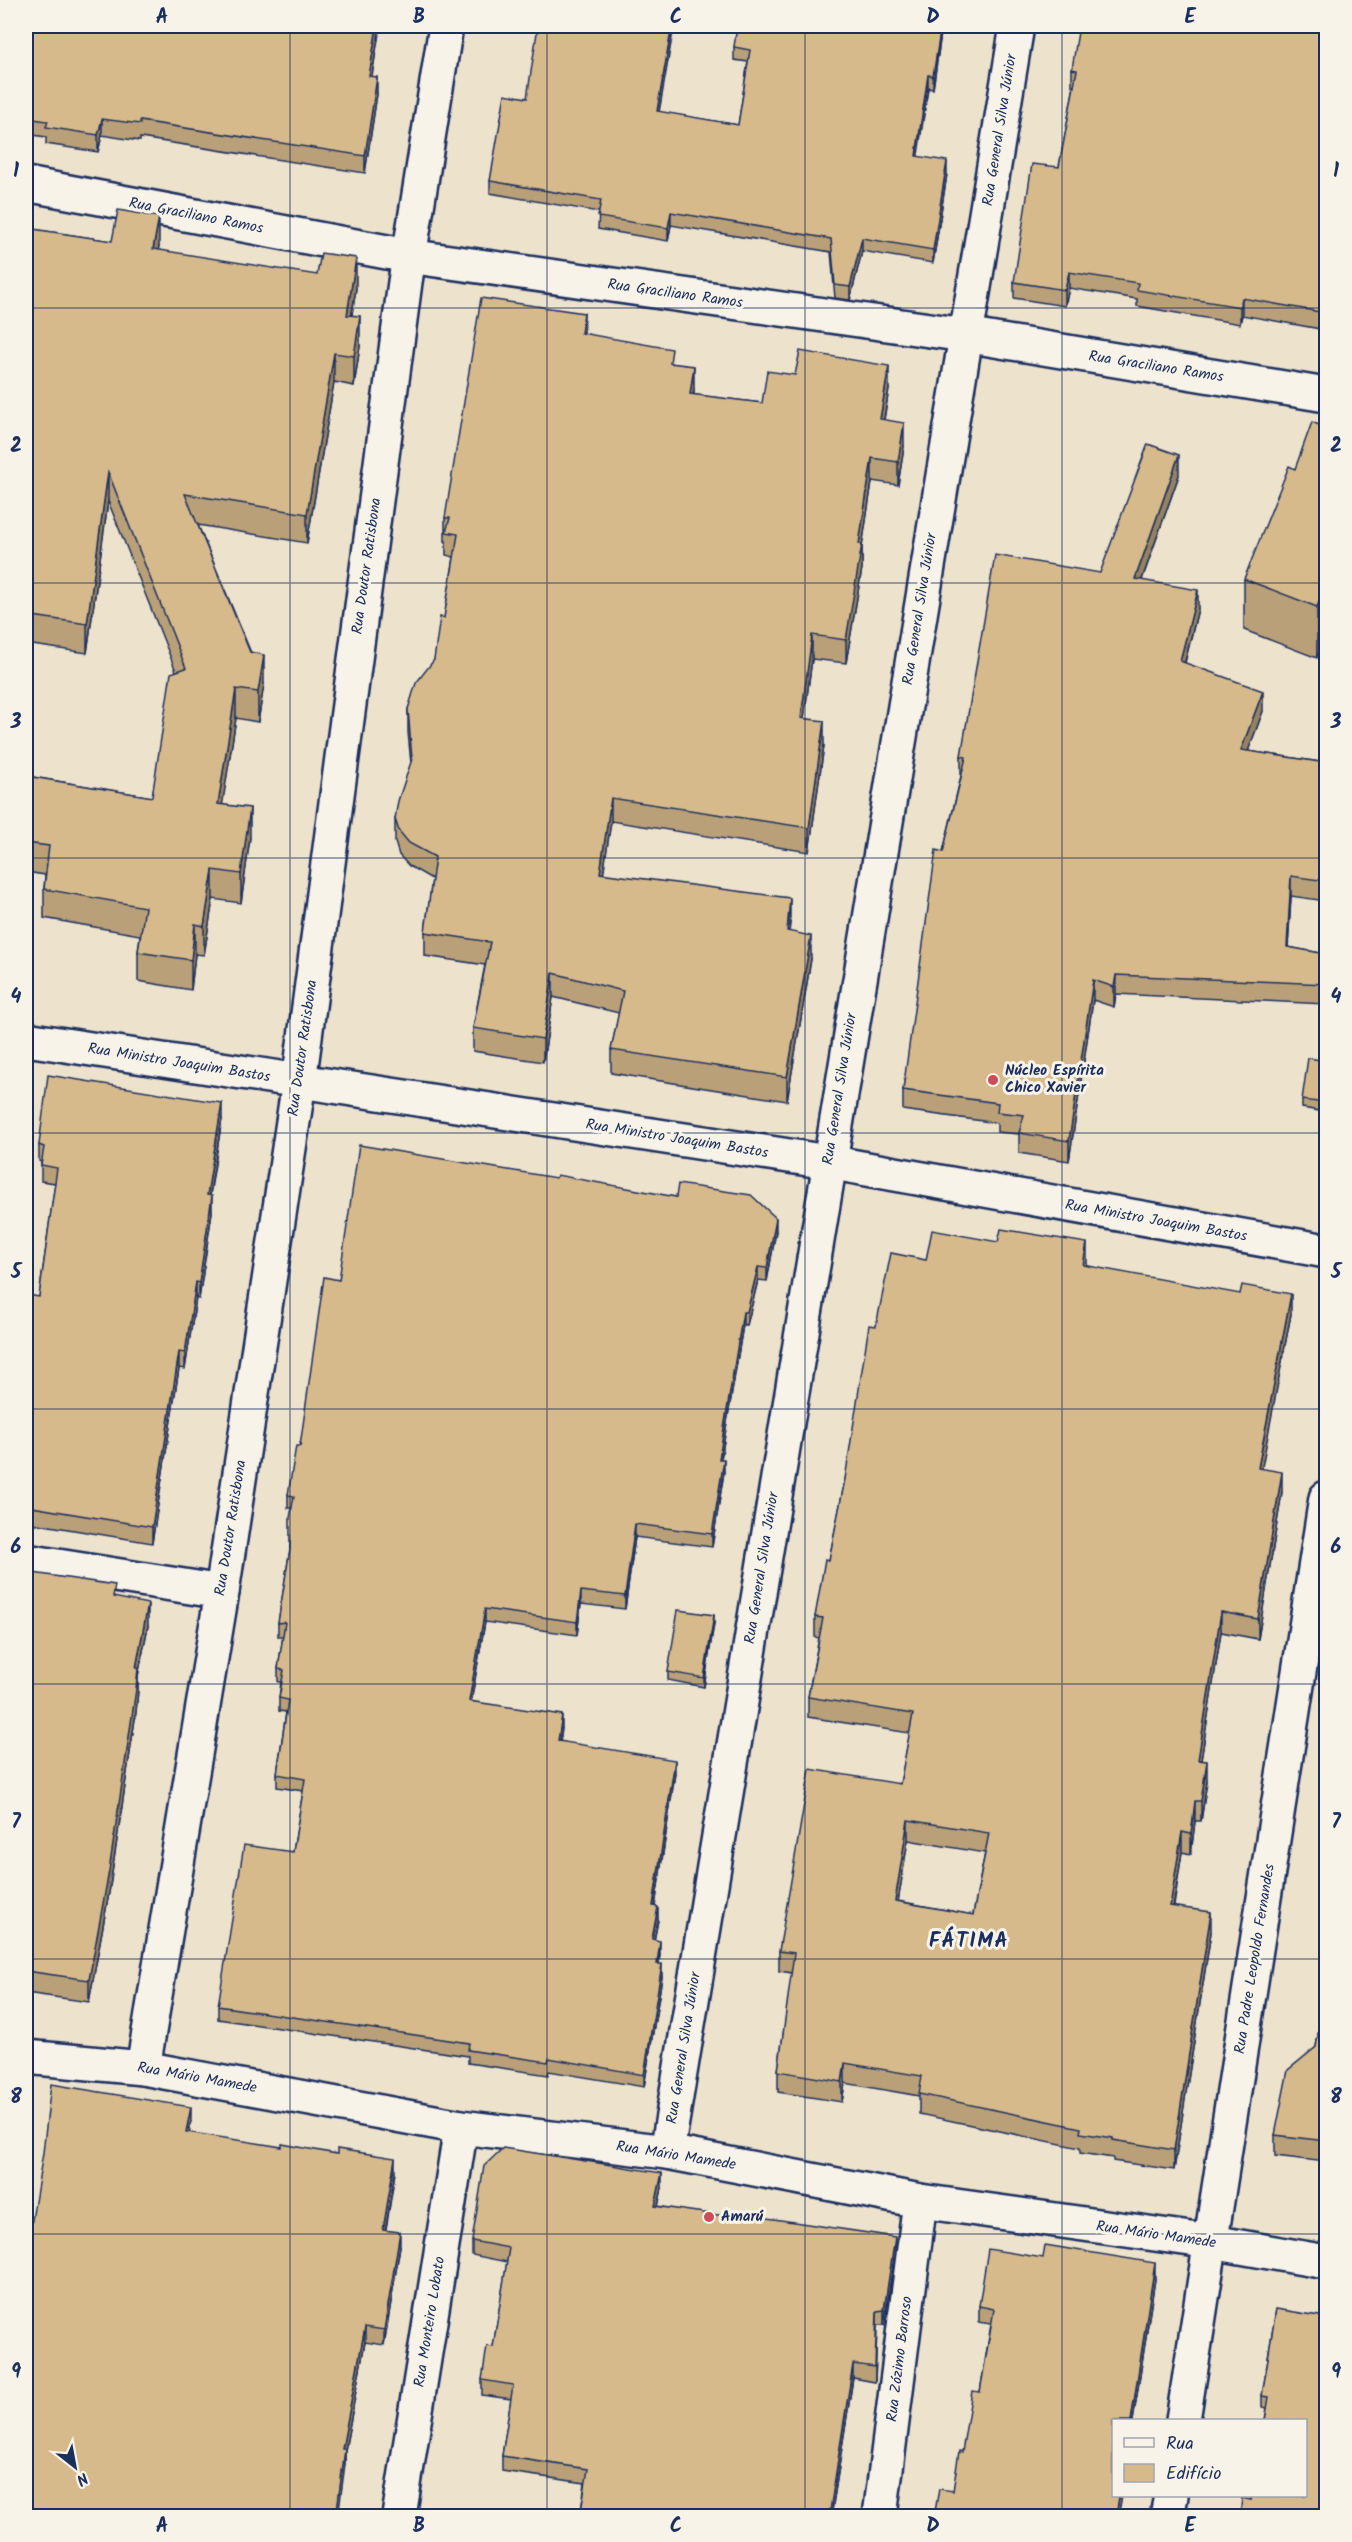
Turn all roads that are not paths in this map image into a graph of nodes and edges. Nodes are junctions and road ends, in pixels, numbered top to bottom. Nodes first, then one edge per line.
1 (446, 26) edge
2 (1017, 26) edge
3 (26, 184) edge
4 (408, 256) junction
5 (965, 335) junction
6 (1326, 395) edge
7 (26, 1039) edge
8 (300, 1082) junction
9 (828, 1162) junction
10 (1326, 1251) edge
11 (1326, 1498) edge
12 (26, 1561) edge
13 (222, 1592) junction
14 (26, 2057) edge
15 (143, 2068) junction
16 (461, 2127) junction
17 (667, 2152) junction
18 (920, 2201) junction
19 (1212, 2242) junction
20 (1326, 2262) edge
21 (1183, 2419) edge
22 (1171, 2497) edge
23 (399, 2517) edge
24 (880, 2517) edge
25 (1167, 2517) edge

1 - 4 street, Rua Doutor Ratisbona
2 - 5 street, Rua General Silva Júnior
3 - 4 street, Rua Graciliano Ramos
4 - 5 street, Rua Graciliano Ramos
4 - 8 street, Rua Doutor Ratisbona
5 - 6 street, Rua Graciliano Ramos
5 - 9 street, Rua General Silva Júnior
7 - 8 street, Rua Ministro Joaquim Bastos
8 - 9 street, Rua Ministro Joaquim Bastos
8 - 13 street, Rua Doutor Ratisbona
9 - 10 street, Rua Ministro Joaquim Bastos
9 - 17 street, Rua General Silva Júnior
11 - 19 street, Rua Padre Leopoldo Fernandes
12 - 13 street
13 - 15 street, Rua Doutor Ratisbona
14 - 15 street, Rua Mário Mamede
15 - 16 street, Rua Mário Mamede
16 - 17 street, Rua Mário Mamede
16 - 23 street, Rua Monteiro Lobato
17 - 18 street, Rua Mário Mamede
18 - 19 street, Rua Mário Mamede
18 - 24 street, Rua Zózimo Barroso
19 - 20 street, Rua Mário Mamede
19 - 21 street, Rua Padre Leopoldo Fernandes
22 - 25 street

